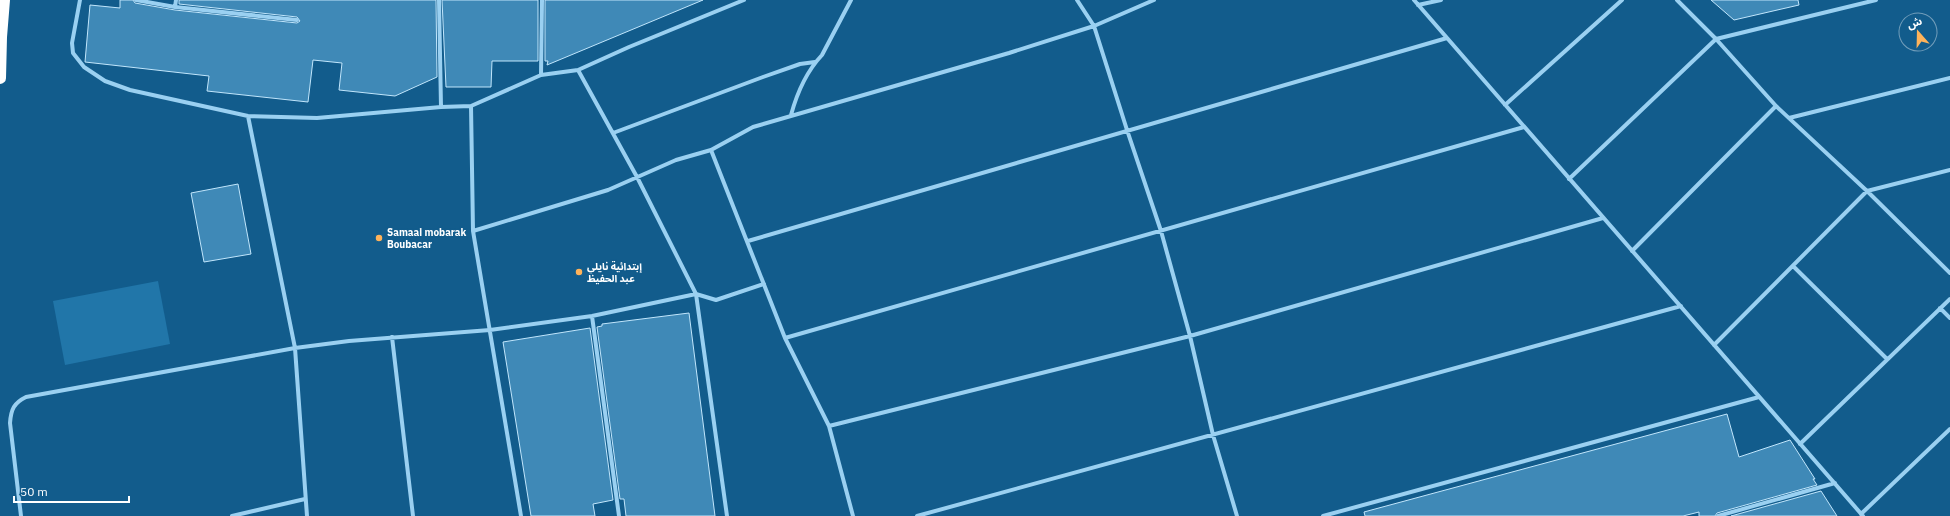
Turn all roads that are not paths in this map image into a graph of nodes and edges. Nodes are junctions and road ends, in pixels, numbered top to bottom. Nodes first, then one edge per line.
1 (4, 0) edge
2 (80, 0) edge
3 (136, 0) edge
4 (176, 0) edge
5 (439, 0) edge
6 (542, 0) edge
7 (744, 0) edge
8 (851, 0) edge
9 (1077, 0) edge
10 (1154, 0) edge
11 (1414, 0) edge
12 (1441, 0) edge
13 (1622, 0) edge
14 (1677, 0) edge
15 (1876, 0) edge
16 (1418, 5) junction
17 (175, 7) junction
18 (297, 20) dead end
19 (1094, 26) junction
20 (1446, 38) junction
21 (1716, 39) junction
22 (815, 62) junction
23 (578, 70) junction
24 (541, 76) junction
25 (0, 78) edge
26 (1950, 78) edge
27 (1505, 105) junction
28 (441, 106) junction
29 (471, 106) junction
30 (1776, 106) junction
31 (791, 115) junction
32 (248, 116) junction
33 (1789, 118) junction
34 (1524, 127) junction
35 (1127, 130) junction
36 (613, 133) junction
37 (711, 150) junction
38 (1950, 170) edge
39 (637, 177) junction
40 (1569, 179) junction
41 (1867, 190) junction
42 (1603, 218) junction
43 (473, 231) junction
44 (1161, 231) junction
45 (748, 241) junction
46 (1632, 251) junction
47 (1793, 266) junction
48 (1950, 273) edge
49 (764, 284) junction
50 (696, 294) junction
51 (1950, 299) edge
52 (1681, 306) junction
53 (1940, 308) junction
54 (592, 316) junction
55 (1950, 318) edge
56 (490, 330) junction
57 (1190, 336) junction
58 (392, 338) junction
59 (785, 338) junction
60 (1714, 345) junction
61 (295, 348) junction
62 (1887, 359) junction
63 (1759, 397) junction
64 (829, 426) junction
65 (1950, 429) edge
66 (1213, 435) junction
67 (1800, 444) junction
68 (1834, 483) junction
69 (305, 499) junction
70 (1862, 515) edge
71 (20, 516) edge
72 (232, 516) edge
73 (307, 516) edge
74 (413, 516) edge
75 (521, 516) edge
76 (619, 516) edge
77 (727, 516) edge
78 (853, 516) edge
79 (917, 516) edge
80 (1237, 516) edge
81 (1323, 516) edge
82 (1718, 516) edge

1 - 25 highway
2 - 32 street
3 - 17 street
4 - 17 street
5 - 28 street
6 - 24 street
7 - 23 street
8 - 22 street
9 - 19 street
10 - 19 street
11 - 16 street
12 - 16 street
13 - 27 street
14 - 21 street
15 - 21 street
16 - 20 street
17 - 18 street
19 - 31 street
19 - 35 street
20 - 27 street
20 - 35 street
21 - 30 street
21 - 40 street
22 - 31 street
22 - 36 street
23 - 24 street
23 - 36 street
24 - 29 street
26 - 33 street
27 - 34 street
28 - 29 street
28 - 32 street
29 - 43 street
30 - 33 street
30 - 46 street
31 - 37 street
32 - 61 street
33 - 41 street
34 - 40 street
34 - 44 street
35 - 44 street
35 - 45 street
36 - 39 street
37 - 39 street
37 - 45 street
38 - 41 street
39 - 43 street
39 - 50 street
40 - 42 street
41 - 47 street
41 - 48 street
42 - 46 street
42 - 57 street
43 - 56 street
44 - 57 street
44 - 59 street
45 - 49 street
46 - 52 street
47 - 60 street
47 - 62 street
49 - 50 street
49 - 59 street
50 - 54 street
50 - 77 street
51 - 53 street
52 - 60 street
52 - 66 street
53 - 55 street
53 - 62 street
54 - 56 street
54 - 76 street
56 - 58 street
56 - 75 street
57 - 64 street
57 - 66 street
58 - 61 street
58 - 74 street
59 - 64 street
60 - 63 street
61 - 69 street
61 - 71 street
62 - 67 street
63 - 67 street
63 - 81 street
64 - 78 street
65 - 70 street
66 - 79 street
66 - 80 street
67 - 68 street
68 - 70 street
68 - 82 street
69 - 72 street
69 - 73 street

